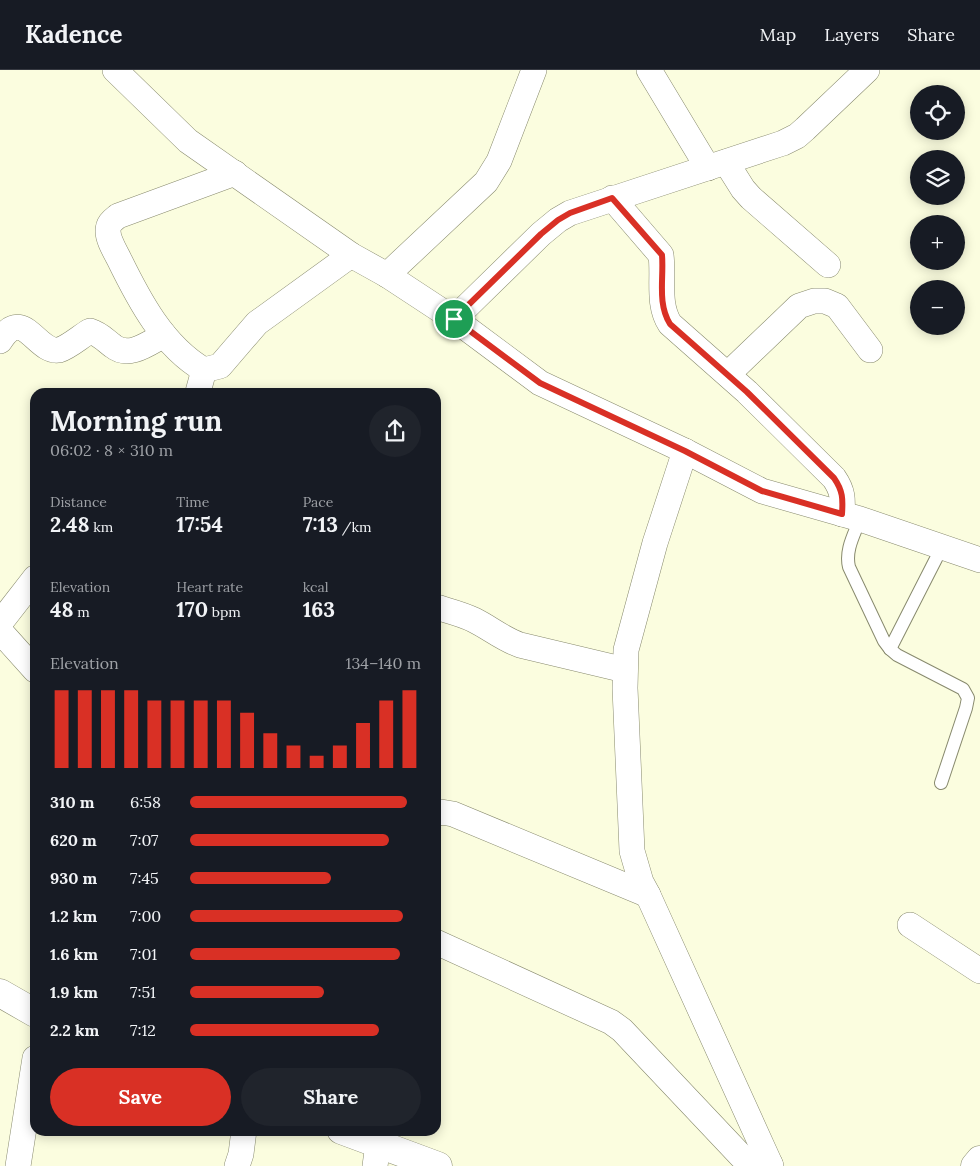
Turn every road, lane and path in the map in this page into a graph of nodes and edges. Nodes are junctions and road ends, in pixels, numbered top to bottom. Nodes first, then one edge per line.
1 (534, 70) edge
2 (649, 70) edge
3 (867, 70) edge
4 (125, 73) edge
5 (717, 165) junction
6 (235, 173) junction
7 (612, 198) junction
8 (351, 255) junction
9 (828, 265) dead end
10 (387, 275) junction
11 (454, 319) junction
12 (2, 335) edge
13 (164, 335) junction
14 (870, 350) dead end
15 (728, 374) junction
16 (201, 381) edge
17 (685, 451) junction
18 (851, 517) junction
19 (942, 547) junction
20 (980, 560) edge
21 (30, 587) edge
22 (441, 608) edge
23 (2, 635) edge
24 (890, 649) junction
25 (30, 665) edge
26 (625, 670) junction
27 (941, 784) dead end
28 (441, 812) edge
29 (648, 895) junction
30 (910, 925) dead end
31 (441, 944) edge
32 (980, 970) edge
33 (0, 992) edge
34 (30, 1009) edge
35 (30, 1081) edge
36 (243, 1136) edge
37 (350, 1136) edge
38 (377, 1155) edge
39 (13, 1158) edge
40 (980, 1160) edge
41 (771, 1165) edge
42 (237, 1166) edge
43 (438, 1166) edge
44 (975, 1166) edge

1 - 10 street
2 - 5 street
3 - 5 street
4 - 6 street
5 - 7 street
5 - 9 street
6 - 8 street
6 - 13 street
7 - 11 street
7 - 15 street
8 - 10 street
8 - 16 street
10 - 11 street
11 - 17 street
12 - 13 street
13 - 16 street
14 - 15 street
15 - 18 street
17 - 18 street
17 - 26 street
18 - 19 street
18 - 24 lane
19 - 20 street
19 - 24 lane
21 - 23 street
22 - 26 street
23 - 25 street
24 - 27 lane
26 - 29 street
28 - 29 street
29 - 41 street
30 - 32 street
31 - 41 street
33 - 34 street
35 - 39 street
36 - 42 street
37 - 38 street
38 - 43 street
40 - 44 street

